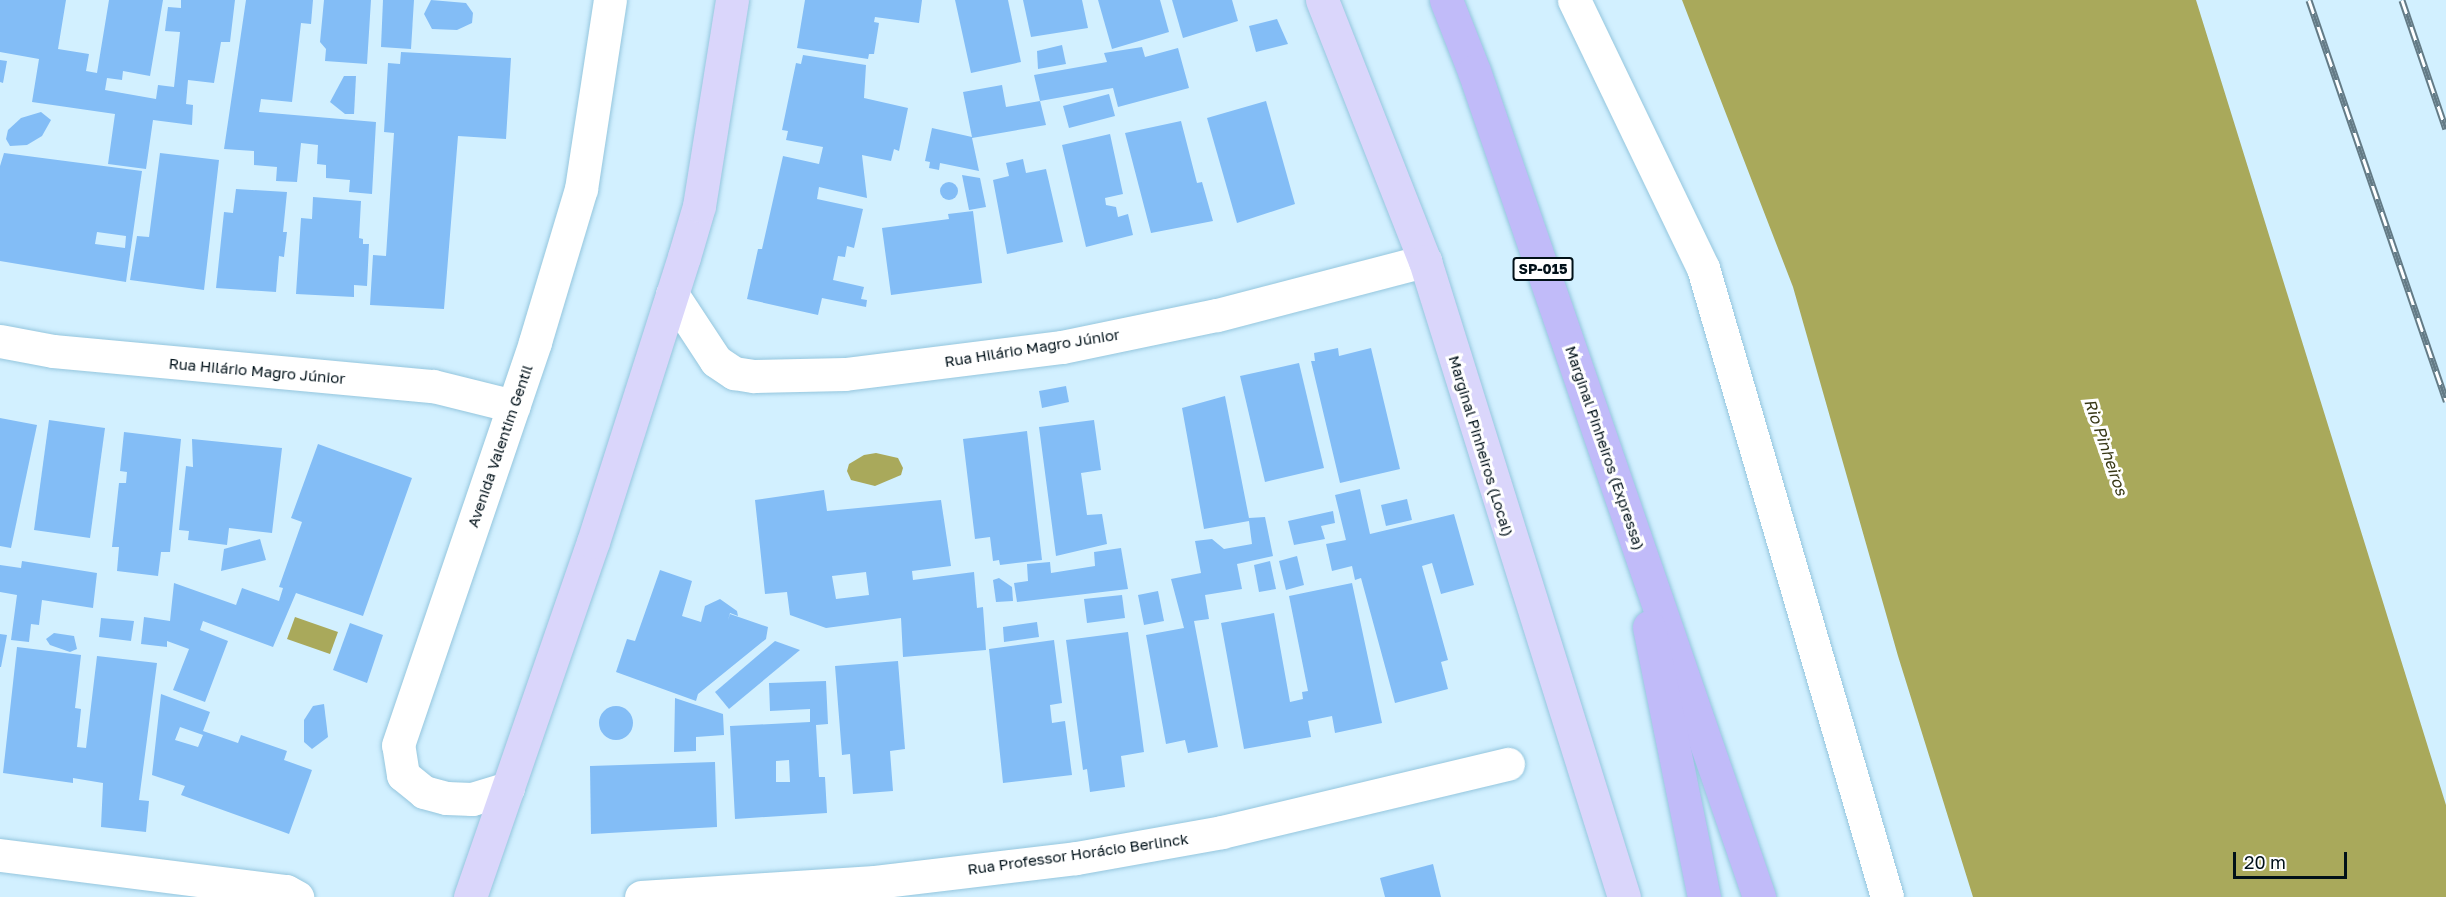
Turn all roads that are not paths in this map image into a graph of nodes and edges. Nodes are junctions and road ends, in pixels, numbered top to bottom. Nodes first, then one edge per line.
1 (609, 0) edge
2 (732, 0) edge
3 (1322, 0) edge
4 (1446, 0) edge
5 (1574, 0) edge
6 (1425, 261) junction
7 (672, 294) junction
8 (0, 341) edge
9 (514, 406) junction
10 (1636, 539) junction
11 (1508, 765) dead end
12 (508, 788) junction
13 (0, 855) edge
14 (297, 897) edge
15 (470, 897) edge
16 (642, 897) edge
17 (1624, 897) edge
18 (1704, 897) edge
19 (1759, 897) edge
20 (1887, 897) edge

1 - 9 street, Avenida Valentim Gentil
2 - 7 main road
3 - 6 main road, Marginal Pinheiros (Local)
4 - 10 highway, Marginal Pinheiros (Expressa) / SP-015
5 - 20 street
6 - 7 street, Rua Hilário Magro Júnior
6 - 17 main road, Marginal Pinheiros (Local)
7 - 12 main road
8 - 9 street, Rua Hilário Magro Júnior
9 - 12 street, Avenida Valentim Gentil
10 - 18 highway
10 - 19 highway, Marginal Pinheiros (Expressa) / SP-015
11 - 16 street, Rua Professor Horácio Berlinck
12 - 15 main road
13 - 14 street

